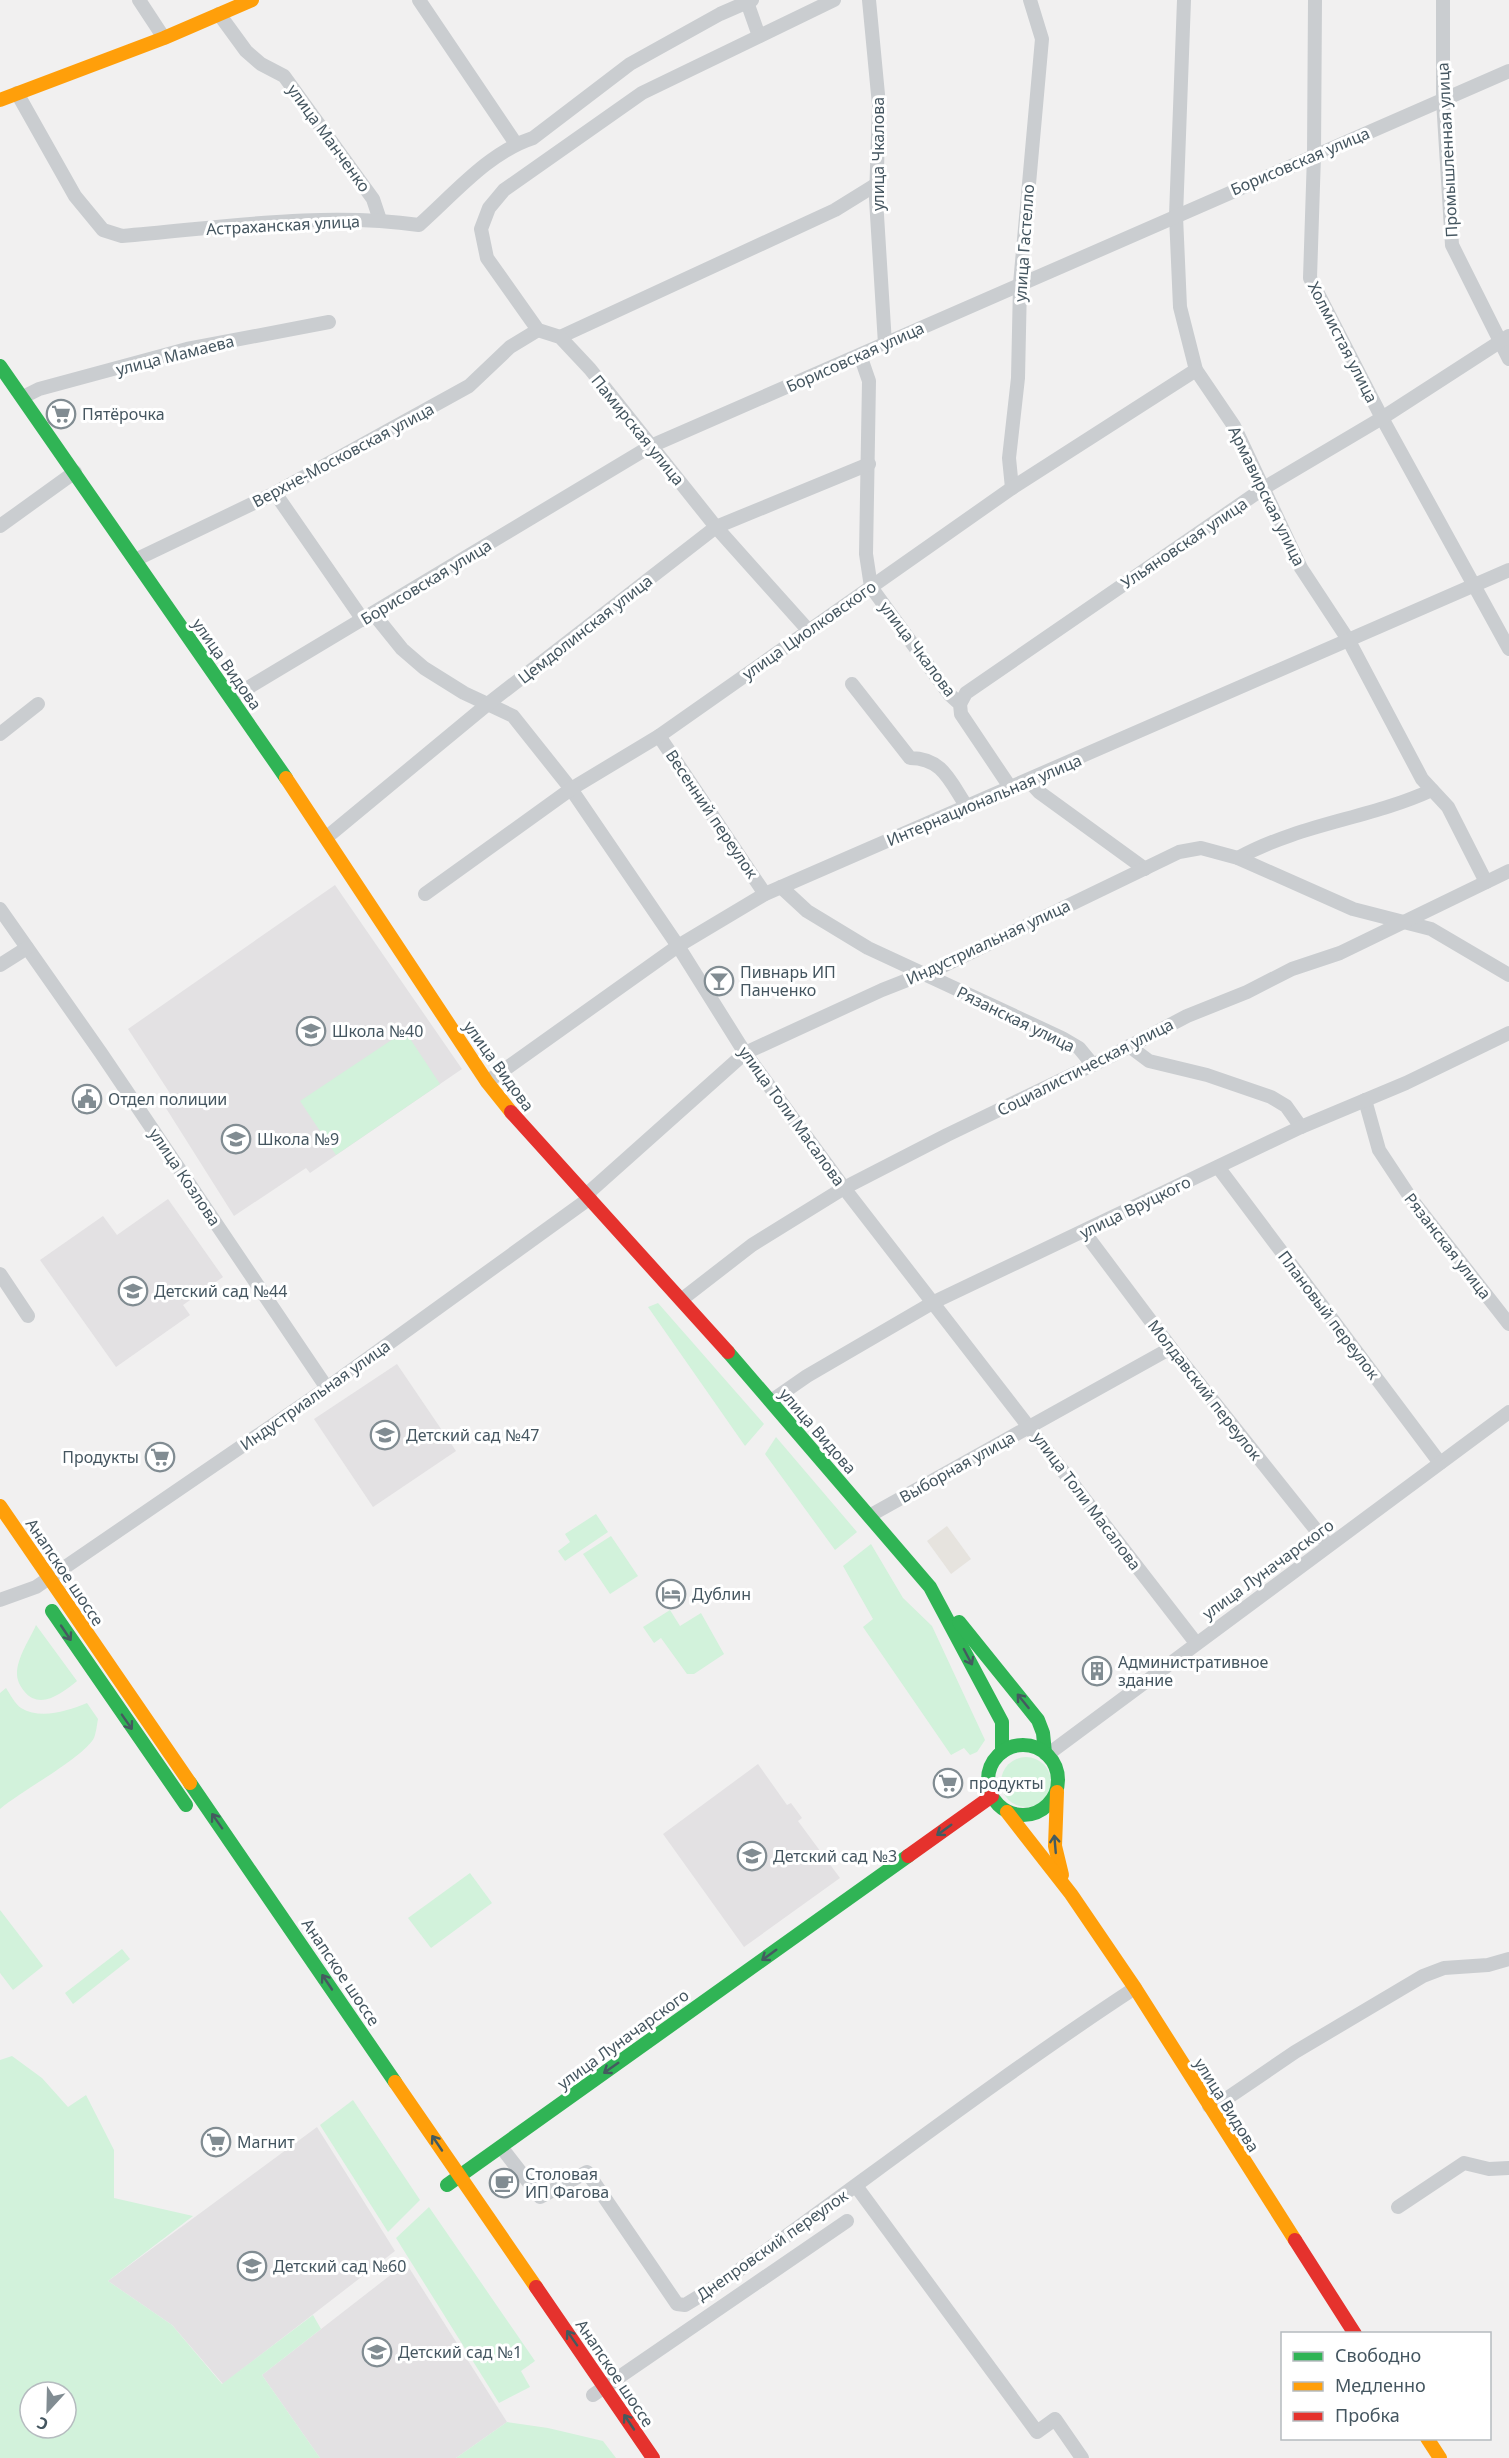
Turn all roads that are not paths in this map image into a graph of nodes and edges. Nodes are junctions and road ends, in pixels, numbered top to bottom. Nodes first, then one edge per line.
1 (139, 0) edge
2 (252, 0) edge
3 (419, 0) edge
4 (834, 0) edge
5 (869, 0) edge
6 (1030, 0) edge
7 (1184, 0) edge
8 (1315, 0) edge
9 (1443, 0) edge
10 (749, 1) edge
11 (219, 14) junction
12 (759, 36) junction
13 (164, 38) junction
14 (1509, 71) edge
15 (17, 93) junction
16 (0, 100) edge
17 (1443, 100) junction
18 (516, 144) junction
19 (1314, 155) junction
20 (877, 184) junction
21 (1176, 216) junction
22 (380, 220) junction
23 (1020, 284) junction
24 (329, 322) dead end
25 (538, 330) junction
26 (560, 337) junction
27 (1504, 339) edge
28 (885, 344) junction
29 (860, 355) junction
30 (1509, 359) edge
31 (0, 366) edge
32 (1196, 370) junction
33 (23, 397) junction
34 (1382, 418) junction
35 (651, 446) junction
36 (869, 464) junction
37 (75, 472) junction
38 (1012, 488) junction
39 (1264, 488) junction
40 (275, 493) junction
41 (0, 526) edge
42 (716, 527) junction
43 (135, 560) junction
44 (1509, 570) edge
45 (1476, 585) junction
46 (872, 587) junction
47 (368, 617) junction
48 (809, 631) junction
49 (1349, 641) junction
50 (1509, 649) edge
51 (852, 684) dead end
52 (231, 698) junction
53 (489, 703) junction
54 (38, 704) dead end
55 (960, 704) junction
56 (0, 734) edge
57 (659, 736) junction
58 (1029, 781) junction
59 (1010, 787) junction
60 (571, 789) junction
61 (1432, 790) junction
62 (966, 807) junction
63 (327, 837) junction
64 (1238, 858) junction
65 (1145, 868) junction
66 (1509, 871) edge
67 (1486, 882) junction
68 (780, 887) junction
69 (425, 894) dead end
70 (765, 894) junction
71 (0, 909) edge
72 (1404, 920) junction
73 (678, 946) junction
74 (27, 948) junction
75 (0, 966) edge
76 (924, 974) junction
77 (1509, 975) edge
78 (1509, 1033) edge
79 (1129, 1046) junction
80 (745, 1053) junction
81 (1093, 1065) junction
82 (487, 1082) junction
83 (1365, 1100) junction
84 (1301, 1127) junction
85 (1218, 1167) junction
86 (844, 1188) junction
87 (588, 1196) junction
88 (1084, 1232) junction
89 (0, 1274) edge
90 (681, 1300) junction
91 (934, 1302) junction
92 (28, 1316) dead end
93 (1509, 1324) edge
94 (1171, 1348) junction
95 (327, 1388) junction
96 (771, 1401) junction
97 (1509, 1412) edge
98 (1030, 1426) junction
99 (1440, 1463) junction
100 (0, 1506) edge
101 (869, 1516) junction
102 (1328, 1545) junction
103 (49, 1578) junction
104 (33, 1583) junction
105 (930, 1587) junction
106 (0, 1600) edge
107 (1196, 1643) junction
108 (1002, 1752) junction
109 (1046, 1754) junction
110 (1057, 1791) junction
111 (992, 1796) junction
112 (1007, 1812) junction
113 (197, 1821) dead end
114 (1071, 1894) junction
115 (250, 1895) dead end
116 (1509, 1959) edge
117 (1135, 1988) junction
118 (381, 2087) dead end
119 (1209, 2106) junction
120 (501, 2147) junction
121 (1509, 2168) edge
122 (438, 2172) dead end
123 (460, 2176) junction
124 (447, 2185) junction
125 (856, 2186) junction
126 (457, 2199) dead end
127 (1398, 2207) dead end
128 (847, 2221) dead end
129 (1354, 2332) edge
130 (605, 2387) junction
131 (593, 2395) dead end
132 (1428, 2440) edge
133 (653, 2458) edge
134 (1082, 2458) edge
135 (1440, 2458) edge

1 - 13 street
2 - 11 main road
3 - 18 street
4 - 12 street
5 - 20 street, улица Чкалова
6 - 23 street, улица Гастелло
7 - 21 street, Армавирская улица
8 - 19 street, Холмистая улица
9 - 17 street, Промышленная улица
10 - 12 street
10 - 18 street, Астраханская улица
11 - 13 main road
11 - 22 street, улица Манченко
12 - 25 street
13 - 15 main road
14 - 17 street, Борисовская улица
15 - 16 main road
15 - 22 street, Астраханская улица
17 - 19 street, Борисовская улица
17 - 27 street, Промышленная улица
18 - 22 street, Астраханская улица
19 - 21 street, Борисовская улица
19 - 34 street, Холмистая улица
20 - 26 street
20 - 28 street, улица Чкалова
21 - 23 street, Борисовская улица
21 - 32 street, Армавирская улица
23 - 28 street, Борисовская улица
23 - 38 street, улица Гастелло
24 - 33 street, улица Мамаева
25 - 26 street, Памирская улица
25 - 40 street, Верхне-Московская улица
26 - 35 street, Памирская улица
27 - 30 street, Промышленная улица
27 - 34 street, Ульяновская улица
28 - 29 street, Борисовская улица
29 - 35 street, Борисовская улица
29 - 36 street, улица Чкалова
31 - 33 main road, улица Видова
32 - 38 street, улица Циолковского
32 - 39 street, Армавирская улица
33 - 37 main road, улица Видова
34 - 39 street, Ульяновская улица
34 - 45 street, Холмистая улица
35 - 42 street, Памирская улица
35 - 47 street, Борисовская улица
36 - 42 street, Цемдолинская улица
36 - 46 street, улица Чкалова
37 - 41 street
37 - 43 main road, улица Видова
38 - 46 street, улица Циолковского
39 - 49 street, Армавирская улица
39 - 55 street, Ульяновская улица
40 - 43 street, Верхне-Московская улица
40 - 47 street, улица Толи Масалова
42 - 48 street, Памирская улица
42 - 53 street, Цемдолинская улица
43 - 52 main road, улица Видова
44 - 45 street, Интернациональная улица
45 - 49 street, Интернациональная улица
45 - 50 street, Холмистая улица
46 - 48 street, улица Циолковского
46 - 55 street, улица Чкалова
47 - 52 street, Борисовская улица
47 - 53 street, улица Толи Масалова
48 - 57 street, улица Циолковского
49 - 58 street, Интернациональная улица
49 - 61 street, Армавирская улица
51 - 62 street
52 - 63 main road, улица Видова
53 - 60 street, улица Толи Масалова
53 - 63 street, Цемдолинская улица
54 - 56 street
55 - 59 street, улица Чкалова
57 - 60 street, улица Циолковского
57 - 70 street, Весенний переулок
58 - 59 street, Интернациональная улица
58 - 65 street
59 - 62 street, Интернациональная улица
60 - 69 street, улица Циолковского
60 - 73 street, улица Толи Масалова
61 - 64 street
61 - 67 street, Армавирская улица
62 - 68 street, Интернациональная улица
63 - 82 main road, улица Видова
64 - 65 street, Индустриальная улица
64 - 72 street
65 - 76 street, Индустриальная улица
66 - 67 street, Социалистическая улица
67 - 72 street, Социалистическая улица
68 - 70 street, Интернациональная улица
68 - 76 street, Рязанская улица
70 - 73 street, Интернациональная улица
71 - 74 street, улица Козлова
72 - 77 street
72 - 79 street, Социалистическая улица
73 - 80 street, улица Толи Масалова
73 - 82 street, Интернациональная улица
74 - 75 street
74 - 95 street, улица Козлова
76 - 80 street, Индустриальная улица
76 - 81 street, Рязанская улица
78 - 83 street, улица Вруцкого
79 - 81 street, Социалистическая улица
79 - 84 street
80 - 86 street, улица Толи Масалова
80 - 87 street, Индустриальная улица
81 - 86 street, Социалистическая улица
82 - 87 main road, улица Видова
83 - 84 street, улица Вруцкого
83 - 93 street, Рязанская улица
84 - 85 street, улица Вруцкого
85 - 88 street, улица Вруцкого
85 - 99 street, Плановый переулок
86 - 90 street, Социалистическая улица
86 - 91 street, улица Толи Масалова
87 - 90 main road, улица Видова
87 - 95 street, Индустриальная улица
88 - 91 street, улица Вруцкого
88 - 94 street, Молдавский переулок
89 - 92 street
90 - 96 main road, улица Видова
91 - 96 street, улица Вруцкого
91 - 98 street, улица Толи Масалова
94 - 98 street, Выборная улица
94 - 102 street, Молдавский переулок
95 - 103 street, Индустриальная улица
96 - 101 main road, улица Видова
97 - 99 street, улица Луначарского
98 - 101 street, Выборная улица
98 - 107 street, улица Толи Масалова
99 - 102 street, улица Луначарского
100 - 103 main road, Анапское шоссе
101 - 105 main road, улица Видова
102 - 107 street, улица Луначарского
103 - 104 street, Индустриальная улица
123 -> 103 main road, Анапское шоссе
104 - 106 street, Индустриальная улица
104 -> 113 main road, Анапское шоссе
105 -> 108 main road, улица Видова
109 -> 105 main road
107 - 109 street, улица Луначарского
108 - 109 main road
108 - 111 main road
109 - 110 main road
110 - 112 main road
114 -> 110 main road
111 - 112 main road
111 -> 120 main road, улица Луначарского
112 - 114 main road
114 - 117 main road, улица Видова
115 - 118 main road, Анапское шоссе
116 - 119 street
117 - 119 main road, улица Видова
117 - 125 street, Днепровский переулок
119 - 129 main road, улица Видова
120 - 123 main road, улица Луначарского
120 - 125 street, Днепровский переулок
121 - 127 street
122 - 124 main road
123 - 124 main road, улица Луначарского
130 -> 123 main road, Анапское шоссе
124 - 126 main road
125 - 134 street, Днепровский переулок
128 - 130 street, Днепровский переулок
130 - 131 street, Днепровский переулок
133 -> 130 main road, Анапское шоссе
132 - 135 main road

